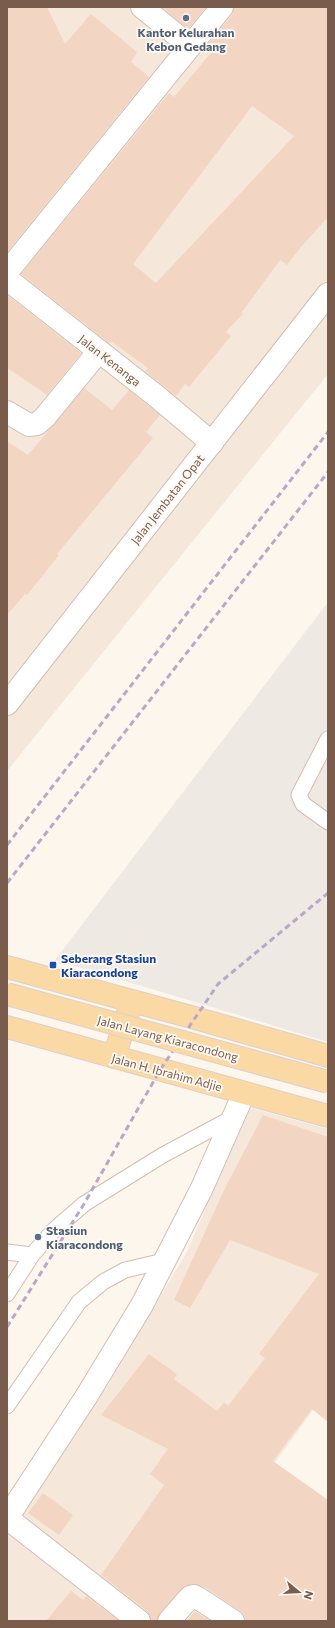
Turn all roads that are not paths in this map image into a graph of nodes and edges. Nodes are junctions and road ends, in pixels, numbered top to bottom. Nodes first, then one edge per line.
1 (142, 7) edge
2 (222, 7) edge
3 (190, 46) junction
4 (7, 272) edge
5 (7, 279) edge
6 (328, 294) edge
7 (99, 351) junction
8 (7, 412) edge
9 (212, 443) junction
10 (7, 704) edge
11 (328, 739) edge
12 (328, 822) edge
13 (7, 967) edge
14 (7, 994) edge
15 (132, 1000) junction
16 (7, 1027) edge
17 (328, 1056) edge
18 (114, 1057) junction
19 (328, 1082) edge
20 (244, 1093) junction
21 (328, 1116) edge
22 (234, 1117) junction
23 (7, 1252) edge
24 (32, 1255) junction
25 (164, 1261) junction
26 (7, 1294) edge
27 (7, 1406) edge
28 (7, 1518) edge
29 (139, 1621) edge
30 (169, 1621) edge
31 (233, 1621) edge

1 - 3 street
2 - 3 street
3 - 4 street
5 - 7 street, Jalan Kenanga
6 - 9 street, Jalan Jembatan Opat
7 - 8 street
7 - 9 street, Jalan Kenanga
9 - 10 street, Jalan Jembatan Opat
11 - 12 lane
13 - 15 main road
14 - 19 main road, Jalan Layang Kiaracondong, bridge
15 - 17 main road
15 - 18 main road
16 - 18 main road, Jalan H. Ibrahim Adjie
18 - 20 main road, Jalan H. Ibrahim Adjie
20 - 21 main road, Jalan H. Ibrahim Adjie
20 - 22 street
22 - 24 lane
22 - 25 street
23 - 24 lane
24 - 26 lane
25 - 27 lane
25 - 28 street
28 - 29 street
30 - 31 street

